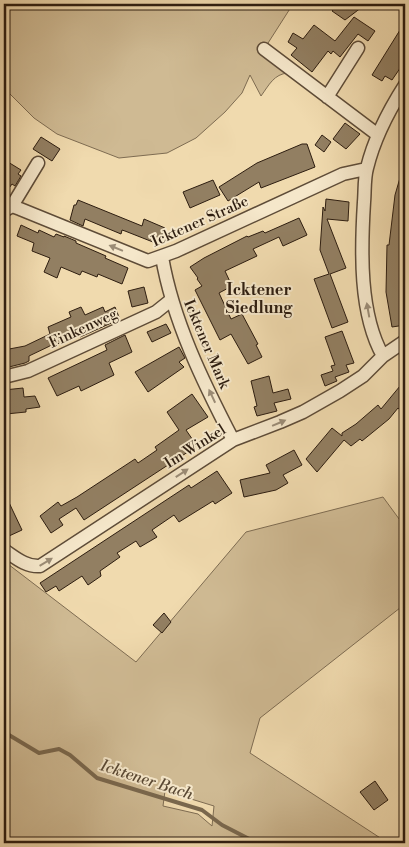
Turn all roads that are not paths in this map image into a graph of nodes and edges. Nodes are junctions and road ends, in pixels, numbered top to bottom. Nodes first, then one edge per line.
1 (358, 48) dead end
2 (264, 49) dead end
3 (405, 85) edge
4 (327, 97) junction
5 (378, 134) junction
6 (38, 163) dead end
7 (366, 169) junction
8 (8, 209) edge
9 (162, 257) junction
10 (171, 300) junction
11 (405, 341) edge
12 (382, 356) junction
13 (4, 377) edge
14 (233, 440) junction
15 (4, 550) edge

1 - 4 street
2 - 4 street
3 - 5 street
4 - 5 street
5 - 7 street
6 - 8 street, Icktener Straße
7 - 9 street, Icktener Straße
12 -> 7 street
9 -> 8 street, Icktener Straße
9 - 10 street, Icktener Mark
10 - 13 street, Finkenweg
14 -> 10 street, Icktener Mark
11 - 12 street, Im Winkel
14 -> 12 street, Im Winkel
15 -> 14 street, Im Winkel

